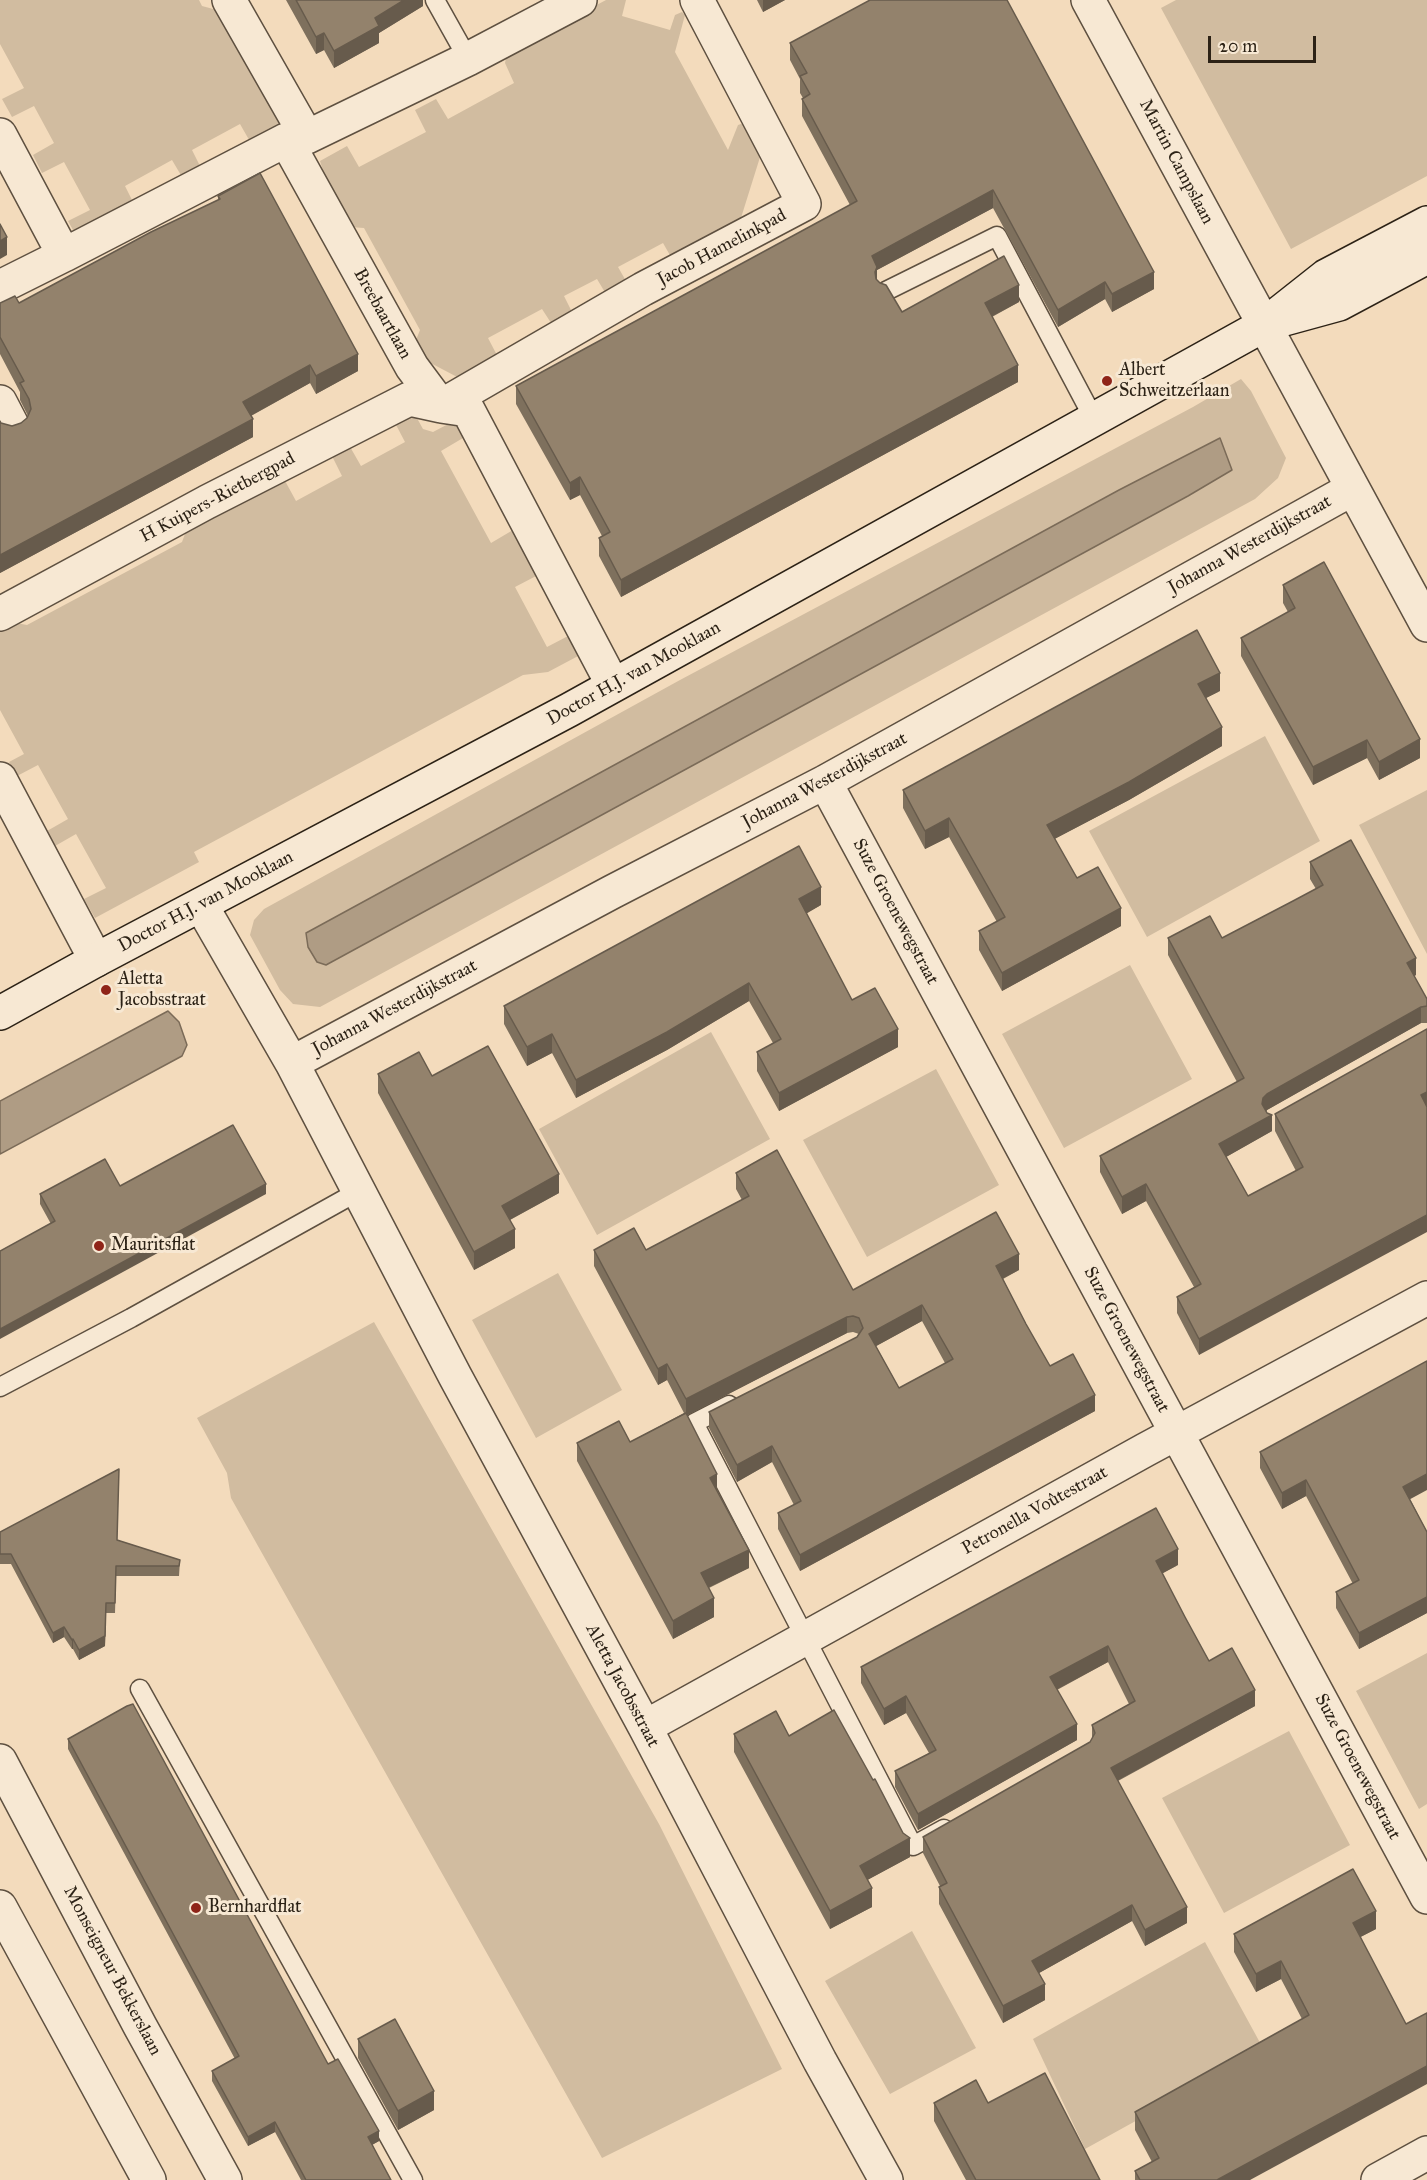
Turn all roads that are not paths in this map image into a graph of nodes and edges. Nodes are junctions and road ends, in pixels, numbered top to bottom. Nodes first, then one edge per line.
1 (229, 0) edge
2 (435, 0) edge
3 (580, 0) edge
4 (697, 0) edge
5 (1088, 0) edge
6 (468, 58) junction
7 (0, 135) edge
8 (297, 139) junction
9 (1427, 223) edge
10 (64, 255) junction
11 (1427, 257) edge
12 (0, 287) edge
13 (886, 291) edge
14 (1264, 325) junction
15 (441, 406) junction
16 (1094, 419) junction
17 (1352, 489) junction
18 (0, 614) edge
19 (1427, 626) edge
20 (613, 685) junction
21 (0, 779) edge
22 (825, 782) junction
23 (201, 905) junction
24 (96, 960) junction
25 (0, 1013) edge
26 (292, 1063) junction
27 (360, 1191) junction
28 (1427, 1298) edge
29 (0, 1387) edge
30 (747, 1396) edge
31 (1177, 1434) junction
32 (805, 1639) junction
33 (140, 1689) dead end
34 (645, 1727) junction
35 (0, 1761) edge
36 (963, 1818) edge
37 (1427, 1898) edge
38 (0, 1908) edge
39 (1427, 2154) edge
40 (149, 2180) edge
41 (225, 2180) edge
42 (413, 2180) edge
43 (886, 2180) edge
44 (1378, 2180) edge

1 - 8 street, Breebaartlaan
2 - 6 lane
3 - 6 street
4 - 15 street, Jacob Hamelinkpad
5 - 14 street, Martin Campslaan
6 - 8 street
7 - 10 street
8 - 10 street
8 - 15 street, Breebaartlaan
9 - 14 street, Doctor H.J. van Mooklaan
10 - 12 street
11 - 14 street, Doctor H.J. van Mooklaan
13 - 16 lane
14 - 16 street, Doctor H.J. van Mooklaan
14 - 17 street
15 - 18 street, H Kuipers-Rietbergpad
15 - 20 street
16 - 20 street, Doctor H.J. van Mooklaan
17 - 19 street
17 - 22 street, Johanna Westerdijkstraat
20 - 23 street, Doctor H.J. van Mooklaan
21 - 24 street
22 - 26 street, Johanna Westerdijkstraat
22 - 31 street, Suze Groenewegstraat
23 - 24 street, Doctor H.J. van Mooklaan
23 - 26 street, Aletta Jacobsstraat
24 - 25 street, Doctor H.J. van Mooklaan
26 - 27 street, Aletta Jacobsstraat
27 - 29 lane
27 - 34 street, Aletta Jacobsstraat
28 - 31 street, Petronella Voûtestraat
30 - 32 lane
31 - 32 street, Petronella Voûtestraat
31 - 37 street, Suze Groenewegstraat
32 - 34 street, Petronella Voûtestraat
32 - 36 lane
33 - 42 lane
34 - 43 street, Aletta Jacobsstraat
35 - 41 street, Monseigneur Bekkerslaan
38 - 40 street
39 - 44 street

